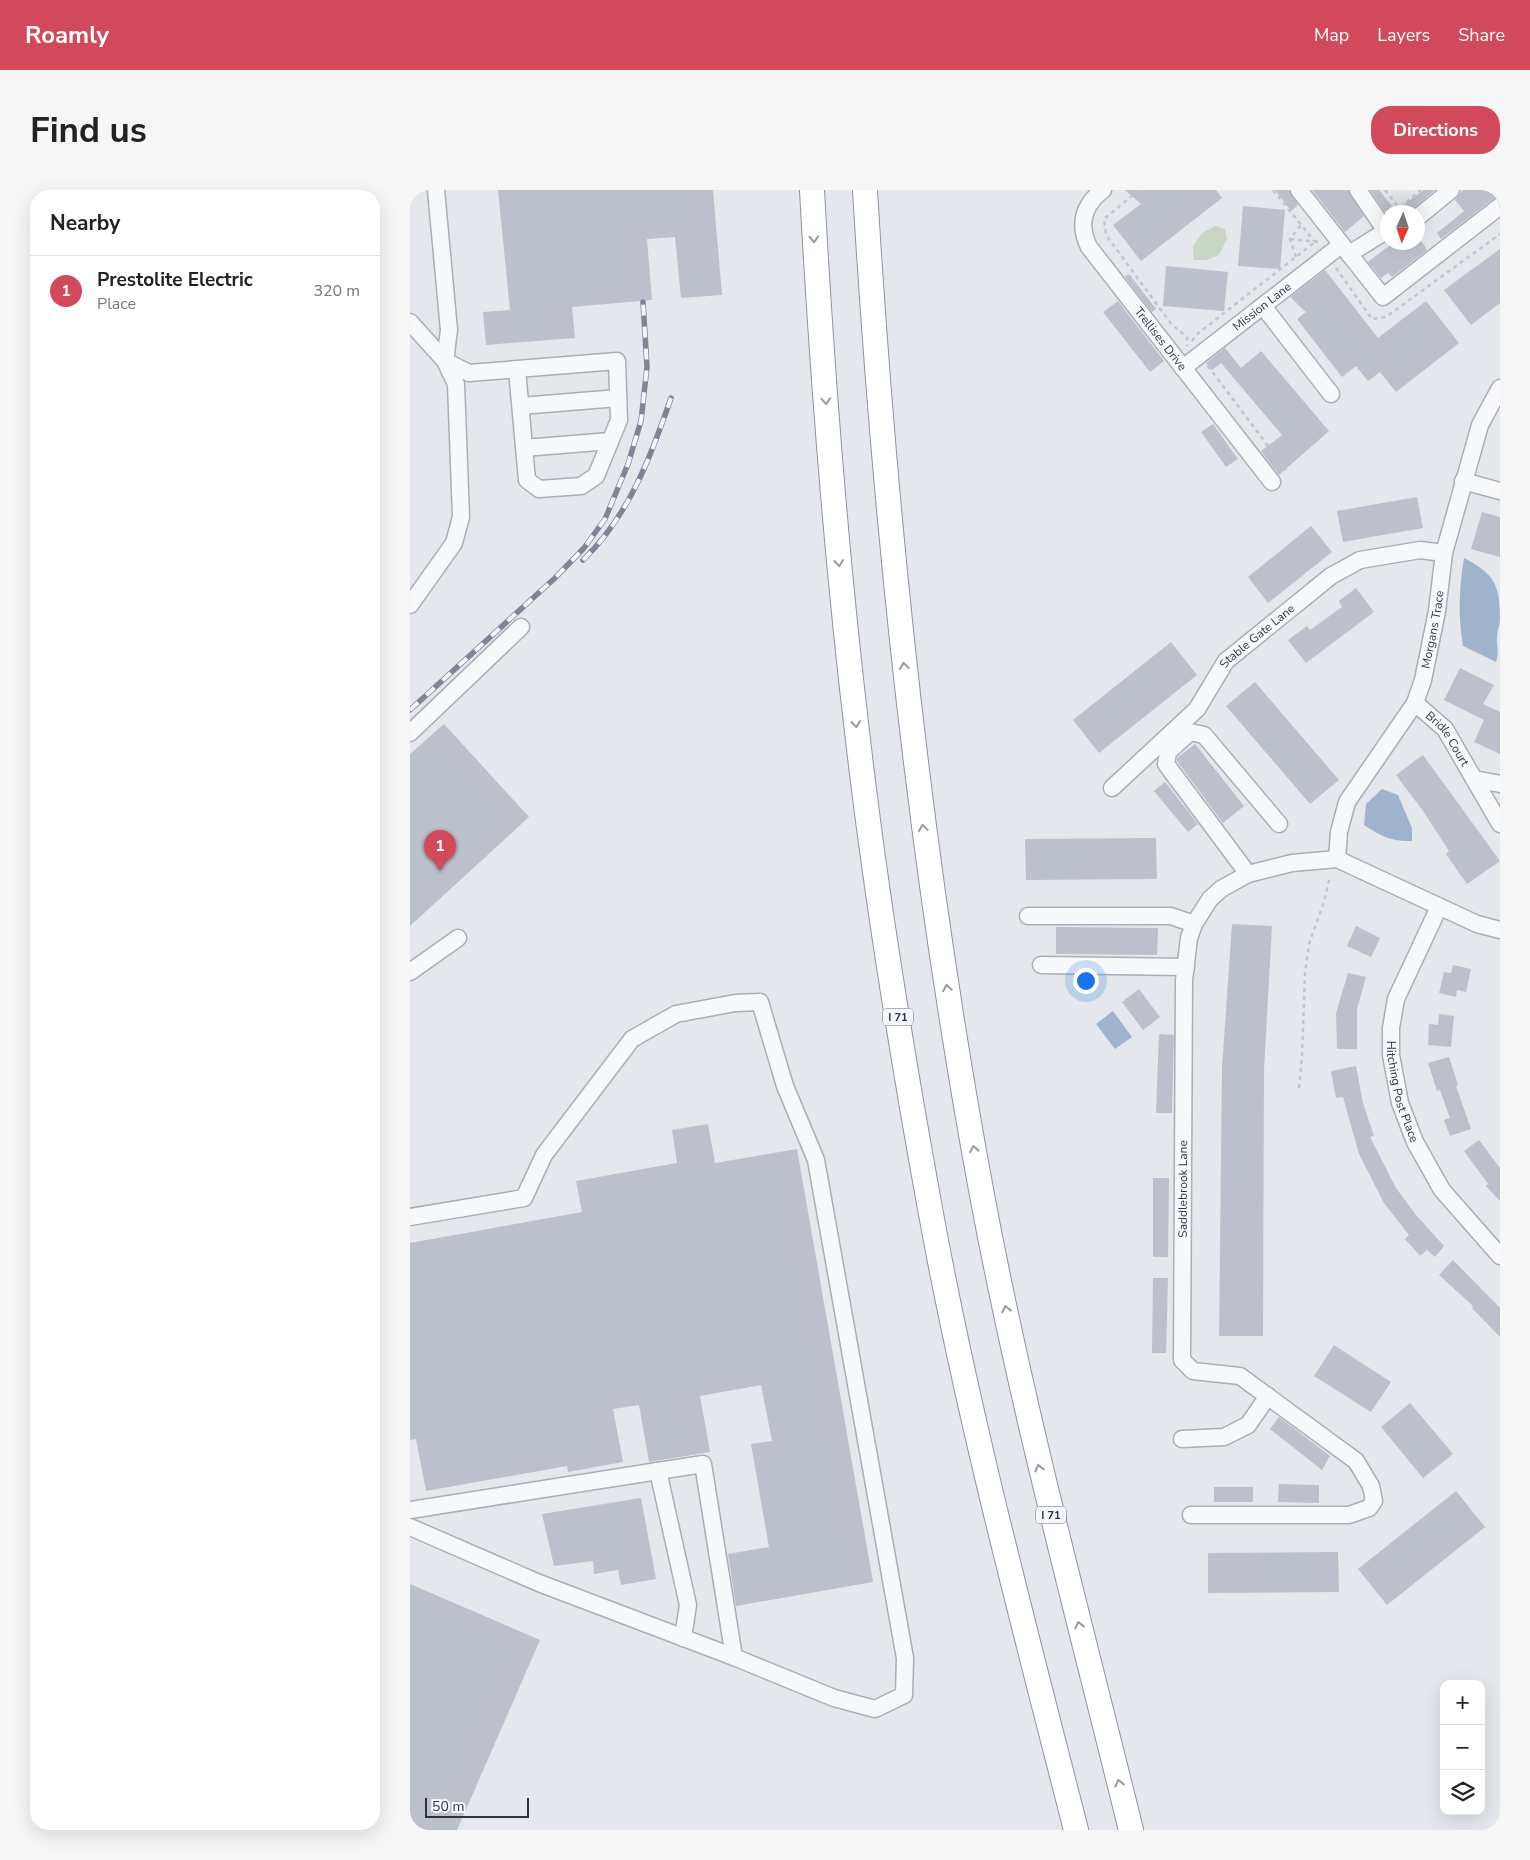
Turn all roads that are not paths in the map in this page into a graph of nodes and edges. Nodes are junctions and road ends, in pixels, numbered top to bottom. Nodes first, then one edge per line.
1 (436, 190) edge
2 (812, 190) edge
3 (865, 190) edge
4 (1103, 190) edge
5 (1299, 190) edge
6 (1358, 190) edge
7 (1451, 190) edge
8 (1500, 206) edge
9 (1425, 211) edge
10 (1380, 220) edge
11 (1380, 233) edge
12 (1345, 249) junction
13 (1263, 306) junction
14 (410, 322) edge
15 (445, 361) junction
16 (1183, 368) junction
17 (517, 370) junction
18 (1500, 388) edge
19 (1331, 394) dead end
20 (618, 398) junction
21 (521, 406) junction
22 (610, 441) junction
23 (524, 448) junction
24 (1463, 481) junction
25 (1272, 482) dead end
26 (1500, 491) edge
27 (1444, 553) junction
28 (410, 605) edge
29 (521, 627) dead end
30 (1415, 703) junction
31 (410, 733) edge
32 (1474, 779) junction
33 (1500, 784) edge
34 (1112, 788) dead end
35 (1279, 824) dead end
36 (1500, 824) edge
37 (1337, 859) junction
38 (1248, 874) junction
39 (1439, 907) junction
40 (1028, 916) dead end
41 (1194, 924) junction
42 (1500, 930) edge
43 (458, 938) dead end
44 (1041, 964) dead end
45 (1186, 967) junction
46 (410, 972) edge
47 (410, 1217) edge
48 (1500, 1256) edge
49 (1268, 1396) junction
50 (1182, 1440) dead end
51 (658, 1471) junction
52 (410, 1510) edge
53 (1191, 1515) dead end
54 (410, 1527) edge
55 (683, 1638) junction
56 (734, 1657) junction
57 (1076, 1830) edge
58 (1131, 1830) edge

1 - 15 street
2 -> 57 highway, I 71
58 -> 3 highway, I 71
4 - 16 street, Trellises Drive
5 - 12 street
6 - 10 street
7 - 9 street
8 - 12 street
11 - 12 street, Mission Lane
12 - 13 street, Mission Lane
13 - 16 street, Mission Lane
13 - 19 street
14 - 15 street
15 - 17 street
15 - 28 street
16 - 25 street, Trellises Drive
17 - 20 street
17 - 21 street
18 - 24 street, Morgans Trace
20 - 21 street
20 - 22 street
21 - 23 street
22 - 23 street
22 - 23 street
24 - 26 street
24 - 27 street, Morgans Trace
27 - 30 street, Morgans Trace
27 - 34 street, Stable Gate Lane
29 - 31 street
30 - 32 street, Bridle Court
30 - 37 street, Morgans Trace
32 - 33 street, Bridle Court
32 - 36 street, Bridle Court
35 - 38 street
37 - 38 street, Saddlebrook Lane
37 - 39 street
38 - 41 street, Saddlebrook Lane
39 - 42 street
39 - 48 street, Hitching Post Place
40 - 41 street
41 - 45 street, Saddlebrook Lane
43 - 46 street
44 - 45 street
45 - 49 street, Saddlebrook Lane
47 - 56 street
49 - 50 street
49 - 53 street, Saddlebrook Lane
51 - 52 street
51 - 55 street
51 - 56 street
54 - 55 street
55 - 56 street

